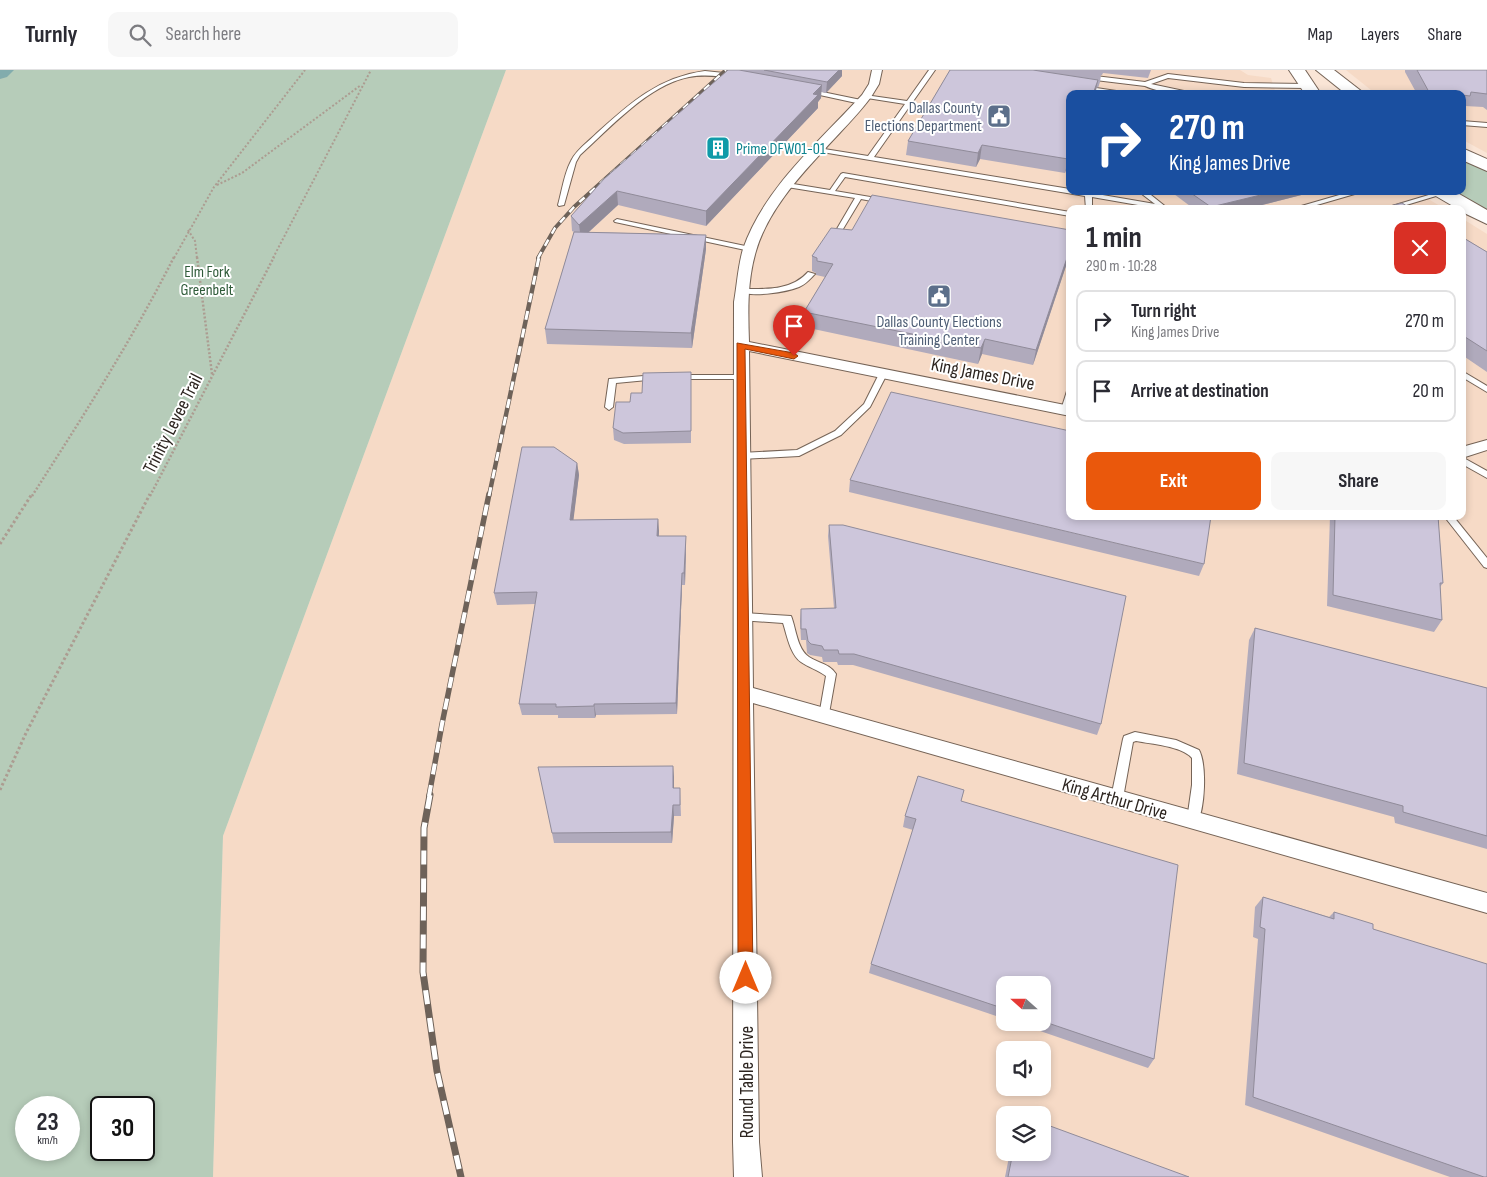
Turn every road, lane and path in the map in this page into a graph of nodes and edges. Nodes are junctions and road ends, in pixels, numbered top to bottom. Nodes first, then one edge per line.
1 (305, 70) edge
2 (371, 70) edge
3 (877, 70) edge
4 (932, 70) edge
5 (1296, 70) edge
6 (1324, 70) edge
7 (1079, 76) edge
8 (742, 78) edge
9 (363, 84) junction
10 (1146, 84) junction
11 (1076, 87) edge
12 (796, 89) edge
13 (1096, 90) edge
14 (1170, 90) edge
15 (1309, 90) edge
16 (1352, 90) edge
17 (864, 99) junction
18 (909, 103) junction
19 (1466, 124) edge
20 (1487, 125) edge
21 (818, 150) junction
22 (1466, 155) edge
23 (870, 158) junction
24 (1487, 166) edge
25 (787, 185) junction
26 (214, 187) junction
27 (1066, 189) edge
28 (831, 193) junction
29 (1098, 195) edge
30 (1146, 195) edge
31 (1347, 195) edge
32 (1432, 195) edge
33 (1447, 195) edge
34 (859, 197) junction
35 (888, 202) edge
36 (1402, 204) joint
37 (561, 205) dead end
38 (1149, 205) edge
39 (1160, 205) edge
40 (1309, 205) edge
41 (1399, 205) edge
42 (1464, 205) edge
43 (1466, 206) edge
44 (1066, 213) edge
45 (1487, 218) edge
46 (617, 221) dead end
47 (188, 230) junction
48 (834, 241) edge
49 (750, 248) junction
50 (811, 274) edge
51 (743, 292) junction
52 (740, 345) junction
53 (883, 374) junction
54 (212, 375) junction
55 (1466, 376) edge
56 (741, 377) junction
57 (1487, 390) edge
58 (609, 407) dead end
59 (1066, 410) edge
60 (1487, 446) edge
61 (1466, 452) edge
62 (742, 456) junction
63 (1466, 462) edge
64 (1487, 475) edge
65 (1451, 520) edge
66 (0, 544) edge
67 (1487, 564) edge
68 (743, 617) junction
69 (744, 693) junction
70 (824, 716) junction
71 (0, 790) edge
72 (1117, 798) junction
73 (1193, 820) junction
74 (1487, 902) edge
75 (748, 1177) edge

1 - 26 path
2 - 9 path, Trinity Levee Trail
3 - 17 street, Round Table Drive
4 - 18 lane
5 - 15 main road
6 - 16 main road
7 - 10 lane
8 - 37 lane
9 - 26 path
9 - 54 path, Trinity Levee Trail
10 - 14 lane
10 - 15 lane
11 - 13 lane
12 - 17 lane
17 - 18 lane
17 - 21 street, Round Table Drive
18 - 23 lane
19 - 20 lane
21 - 23 lane
21 - 25 street, Round Table Drive
22 - 24 main road
23 - 27 lane
25 - 28 lane
25 - 49 street, Round Table Drive
26 - 47 path
28 - 34 lane
28 - 44 lane
29 - 38 lane
30 - 39 lane
31 - 40 lane
32 - 36 lane
33 - 42 main road
34 - 35 lane
34 - 48 lane
36 - 41 lane
43 - 45 main road
46 - 49 lane
47 - 54 path
47 - 66 path
49 - 51 street, Round Table Drive
50 - 51 lane
51 - 52 street, Round Table Drive
52 - 53 street, King James Drive
52 - 56 street, Round Table Drive
53 - 59 street, King James Drive
53 - 62 lane
54 - 71 path, Trinity Levee Trail
55 - 57 lane
56 - 58 lane
56 - 62 street, Round Table Drive
60 - 61 street
62 - 68 street, Round Table Drive
63 - 64 lane
65 - 67 lane
68 - 69 street, Round Table Drive
68 - 70 lane
69 - 70 street, King Arthur Drive
69 - 75 street, Round Table Drive
70 - 72 street, King Arthur Drive
72 - 73 street, King Arthur Drive
72 - 73 lane
73 - 74 street, King Arthur Drive

